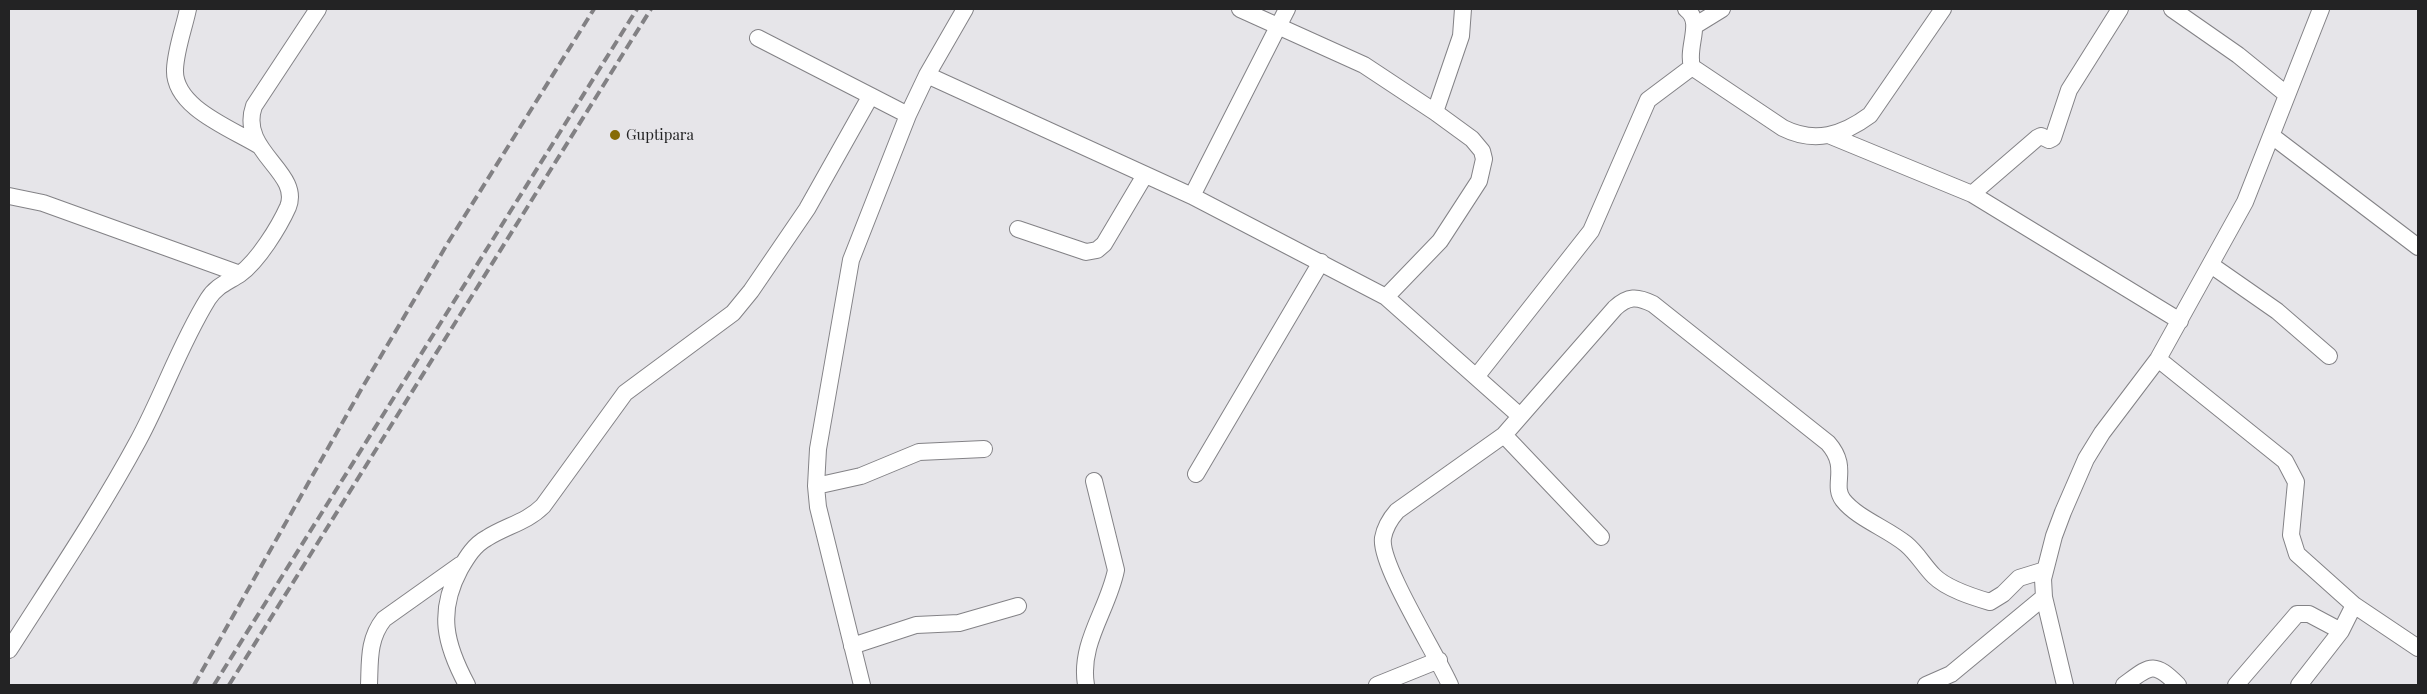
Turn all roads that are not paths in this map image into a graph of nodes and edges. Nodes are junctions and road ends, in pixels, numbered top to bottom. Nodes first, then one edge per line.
1 (188, 9) edge
2 (318, 9) edge
3 (965, 9) edge
4 (1240, 9) edge
5 (1287, 9) edge
6 (1463, 9) edge
7 (1686, 9) edge
8 (1722, 9) edge
9 (1943, 9) edge
10 (2120, 9) edge
11 (2172, 9) edge
12 (2321, 9) edge
13 (1696, 25) junction
14 (1278, 27) junction
15 (758, 38) dead end
16 (1692, 67) junction
17 (927, 75) junction
18 (2286, 94) junction
19 (870, 97) junction
20 (1435, 112) junction
21 (908, 115) junction
22 (1831, 136) junction
23 (2272, 136) junction
24 (258, 145) junction
25 (1145, 175) junction
26 (1972, 194) junction
27 (9, 196) edge
28 (1192, 196) junction
29 (1018, 229) dead end
30 (2418, 247) edge
31 (1321, 262) junction
32 (2211, 265) junction
33 (240, 274) junction
34 (1386, 297) junction
35 (2180, 321) junction
36 (2329, 356) dead end
37 (2158, 359) junction
38 (1476, 377) junction
39 (1520, 416) junction
40 (1504, 435) junction
41 (984, 449) dead end
42 (1196, 474) dead end
43 (1094, 481) dead end
44 (816, 486) junction
45 (1601, 537) dead end
46 (464, 563) junction
47 (2045, 570) junction
48 (2044, 596) junction
49 (2354, 605) junction
50 (1018, 606) dead end
51 (2341, 631) junction
52 (852, 646) junction
53 (2418, 648) edge
54 (9, 650) edge
55 (1439, 660) junction
56 (369, 685) edge
57 (467, 685) edge
58 (862, 685) edge
59 (1086, 685) edge
60 (1377, 685) edge
61 (1450, 685) edge
62 (1926, 685) edge
63 (2065, 685) edge
64 (2124, 685) edge
65 (2178, 685) edge
66 (2236, 685) edge
67 (2299, 685) edge

1 - 24 street
2 - 24 street
3 - 17 street
4 - 14 street
5 - 14 street
6 - 20 street
7 - 13 street
8 - 13 street
9 - 22 street
10 - 26 street
11 - 18 street
12 - 18 street
13 - 16 street
14 - 20 street
14 - 28 street
15 - 19 street
16 - 22 street
16 - 38 street
17 - 21 street
17 - 25 street
18 - 23 street
19 - 21 street
19 - 46 street
20 - 34 street
21 - 44 street
22 - 26 street
23 - 30 street
23 - 32 street
24 - 33 street
25 - 28 street
25 - 29 street
26 - 35 street
27 - 33 street
28 - 31 street
31 - 34 street
31 - 42 street
32 - 35 street
32 - 36 street
33 - 54 street
34 - 38 street
35 - 37 street
37 - 47 street
37 - 49 street
38 - 39 street
39 - 40 street
39 - 47 street
40 - 45 street
40 - 55 street
41 - 44 street
43 - 59 street
44 - 52 street
46 - 56 street
46 - 57 street
47 - 48 street
48 - 62 street
48 - 63 street
49 - 51 street
49 - 53 street
50 - 52 street
51 - 66 street
51 - 67 street
52 - 58 street
55 - 60 street
55 - 61 street
64 - 65 street

